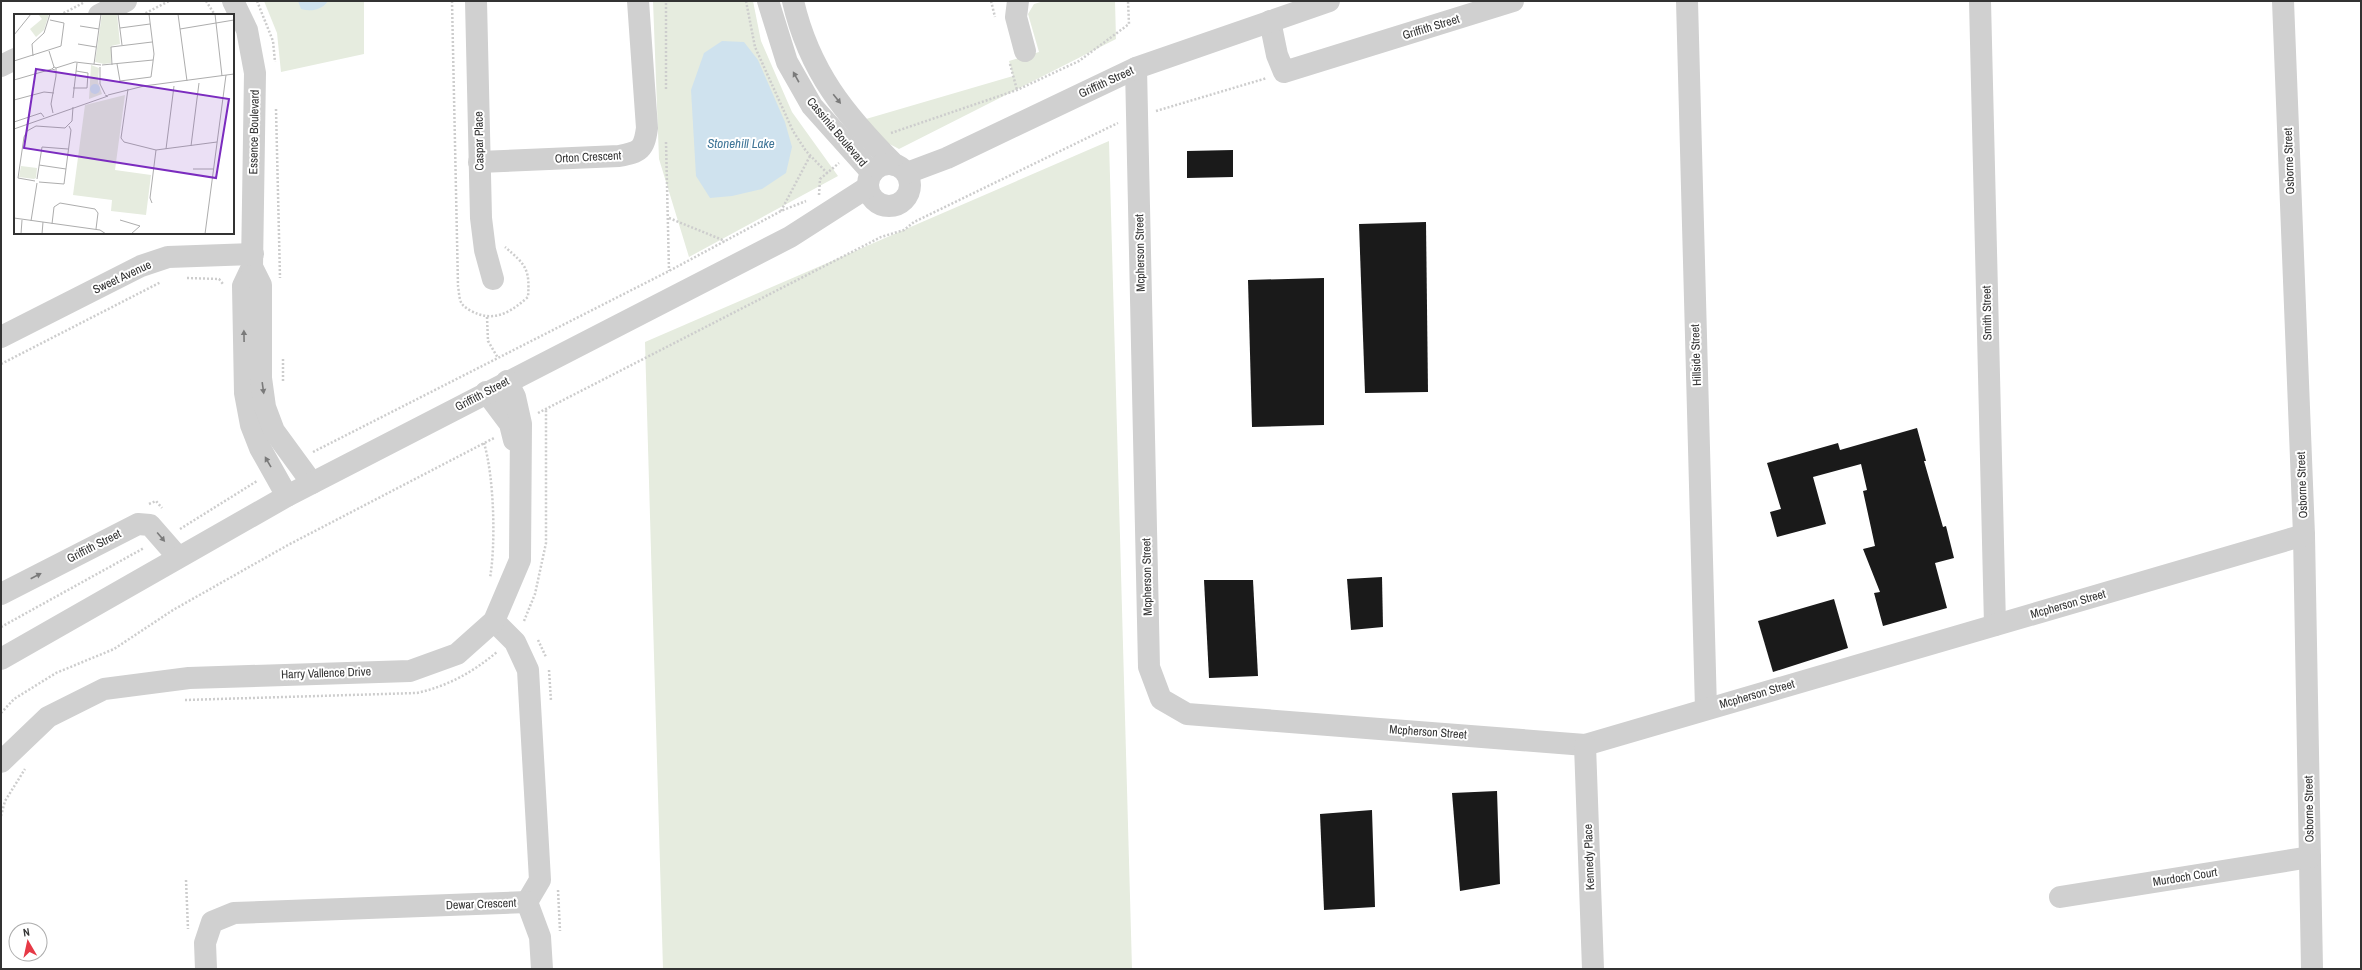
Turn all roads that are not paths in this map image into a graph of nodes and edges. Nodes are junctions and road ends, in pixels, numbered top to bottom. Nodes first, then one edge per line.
1 (126, 1) edge
2 (233, 1) edge
3 (476, 1) edge
4 (638, 1) edge
5 (768, 1) edge
6 (793, 1) edge
7 (1018, 1) edge
8 (1329, 1) edge
9 (1513, 1) edge
10 (1687, 1) edge
11 (1980, 1) edge
12 (2283, 1) edge
13 (101, 14) edge
14 (1270, 21) junction
15 (1026, 51) dead end
16 (14, 60) edge
17 (1, 66) edge
18 (1136, 68) junction
19 (479, 162) junction
20 (904, 174) junction
21 (873, 188) junction
22 (252, 260) junction
23 (493, 279) dead end
24 (1, 337) edge
25 (507, 381) junction
26 (486, 392) junction
27 (516, 426) junction
28 (312, 483) junction
29 (287, 496) junction
30 (2304, 536) junction
31 (178, 557) junction
32 (1, 594) edge
33 (494, 621) junction
34 (1995, 625) junction
35 (1, 659) edge
36 (1706, 709) junction
37 (1586, 745) junction
38 (1, 762) edge
39 (2310, 857) junction
40 (2060, 897) dead end
41 (527, 902) junction
42 (206, 969) edge
43 (542, 969) edge
44 (1593, 969) edge
45 (2312, 969) edge

1 - 13 street
2 - 22 street, Essence Boulevard
3 - 19 street, Caspar Place
4 - 19 street, Orton Crescent
21 -> 5 street, Cassinia Boulevard
6 -> 20 street, Cassinia Boulevard
7 - 15 street
8 - 14 street, Griffith Street
9 - 14 street, Griffith Street
10 - 36 street, Hillside Street
11 - 34 street, Smith Street
12 - 30 street, Osborne Street
14 - 18 street, Griffith Street
16 - 17 street
18 - 20 street, Griffith Street
18 - 37 street, Mcpherson Street
19 - 23 street, Caspar Place
20 - 21 street, Griffith Street
20 - 21 street
21 - 25 street, Griffith Street
22 - 24 street, Sweet Avenue
22 -> 28 street, Essence Boulevard
29 -> 22 street, Essence Boulevard
25 - 26 street, Griffith Street
25 - 27 street, Harry Vallence Drive
26 - 27 street, Harry Vallence Drive
26 - 28 street, Griffith Street
27 - 33 street, Harry Vallence Drive
28 - 29 street, Griffith Street
29 - 31 street, Griffith Street
30 - 34 street, Mcpherson Street
30 - 39 street, Osborne Street
32 -> 31 street, Griffith Street
31 - 35 street, Griffith Street
33 - 38 street, Harry Vallence Drive
33 - 41 street, Dewar Crescent
34 - 36 street, Mcpherson Street
36 - 37 street, Mcpherson Street
37 - 44 street, Kennedy Place
39 - 40 street, Murdoch Court
39 - 45 street, Osborne Street
41 - 42 street, Dewar Crescent
41 - 43 street

